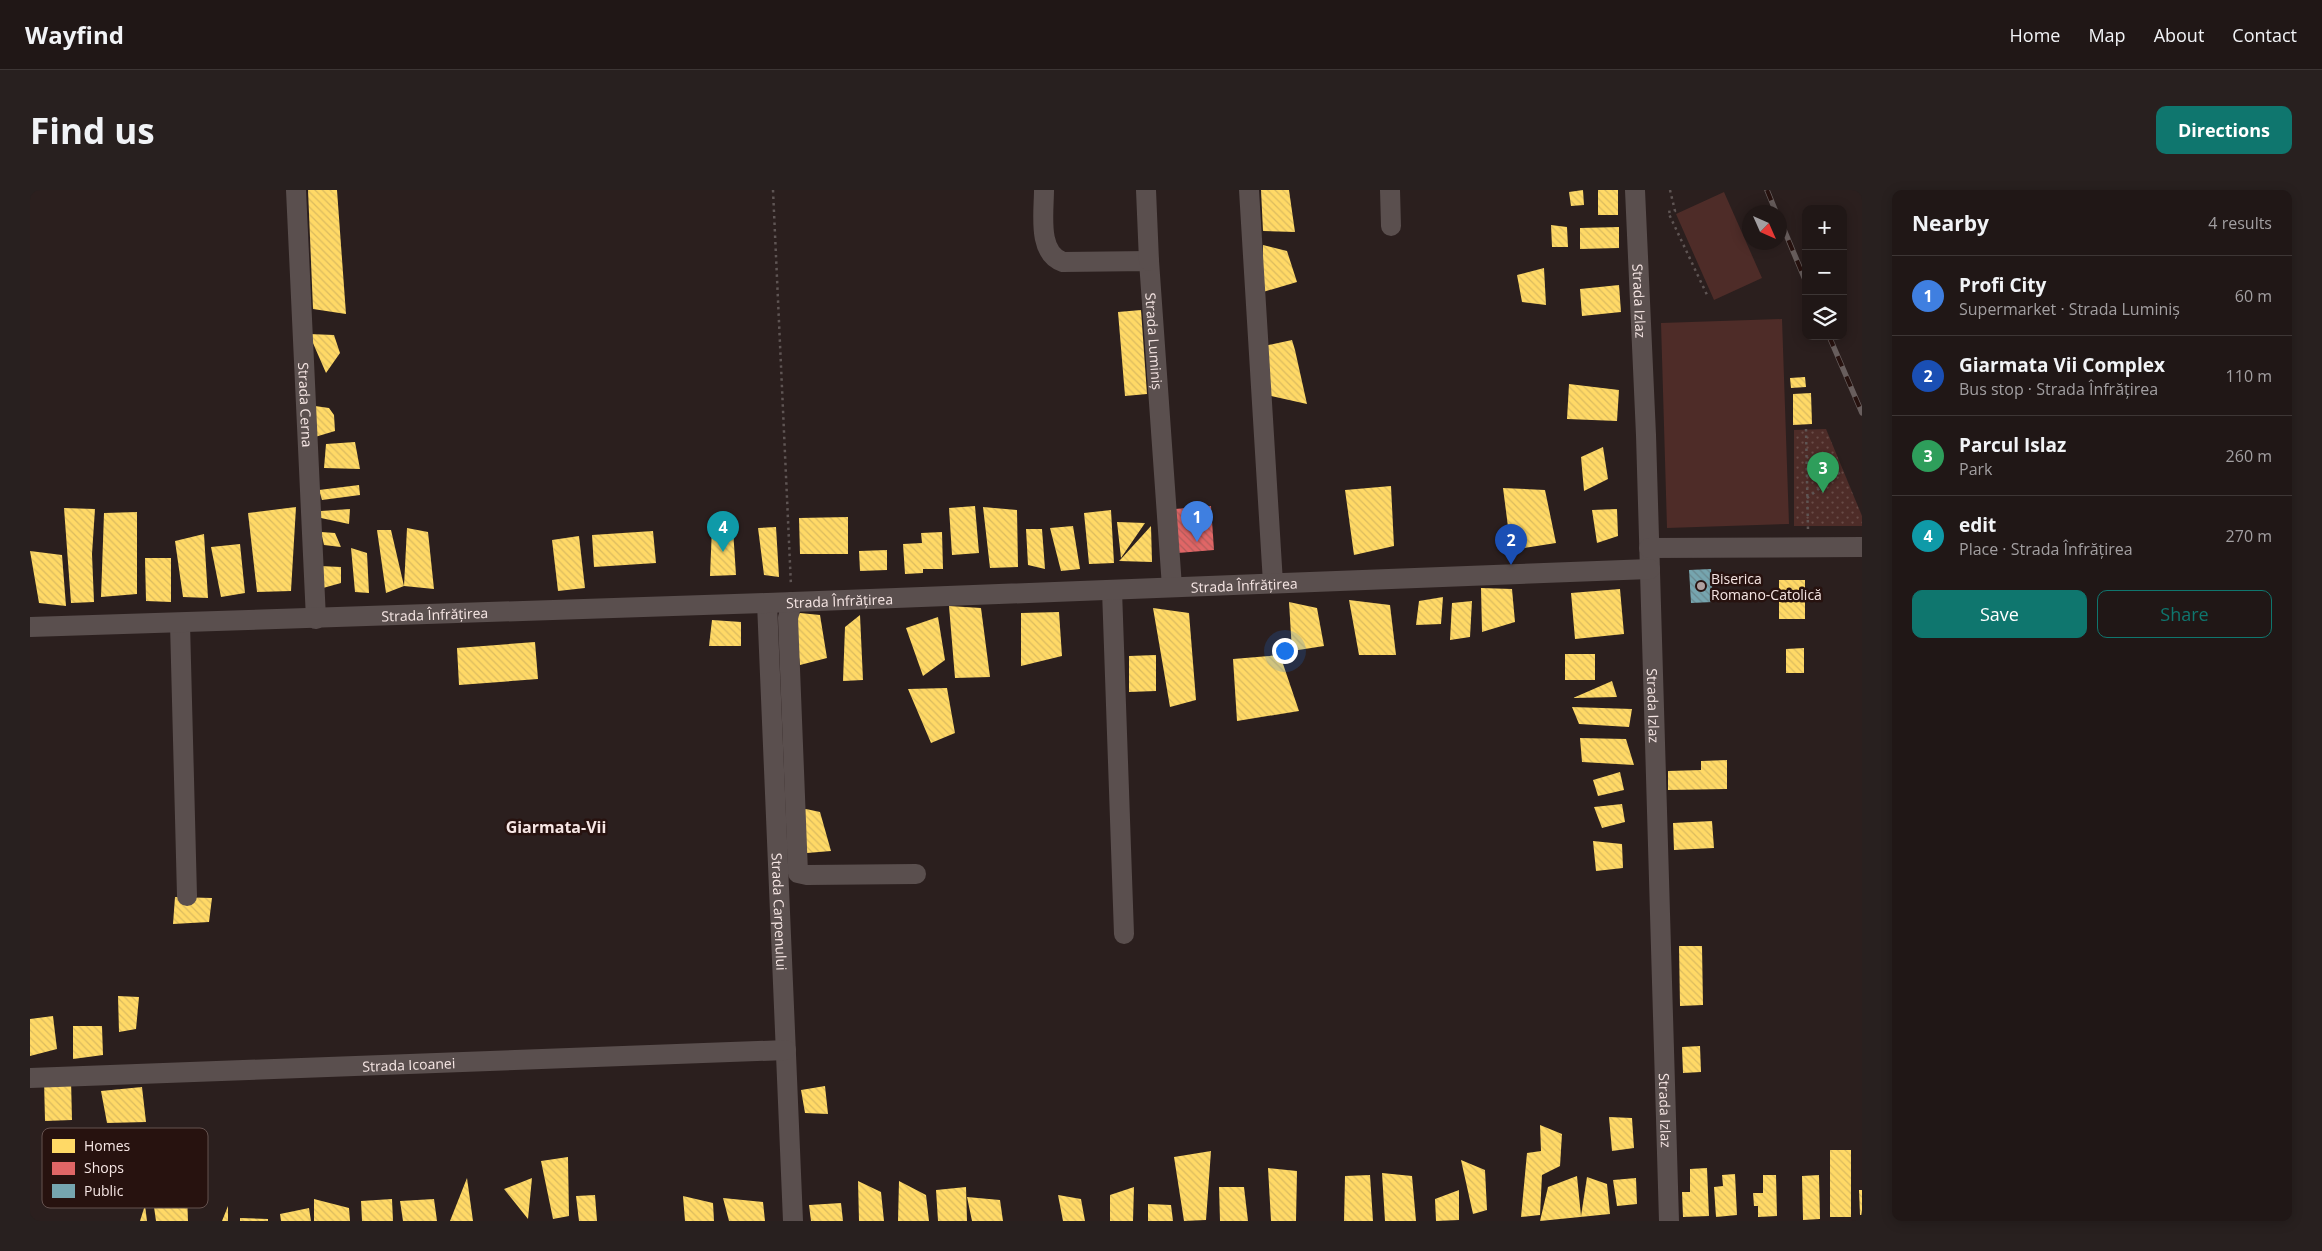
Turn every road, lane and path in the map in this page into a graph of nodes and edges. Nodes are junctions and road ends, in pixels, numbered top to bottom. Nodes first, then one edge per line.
1 (296, 190) edge
2 (773, 190) edge
3 (1044, 190) edge
4 (1146, 190) edge
5 (1249, 190) edge
6 (1390, 190) edge
7 (1636, 190) edge
8 (1670, 190) edge
9 (1391, 226) dead end
10 (1149, 261) junction
11 (1708, 297) dead end
12 (1806, 430) dead end
13 (1843, 470) dead end
14 (1807, 498) junction
15 (1809, 547) junction
16 (1862, 547) edge
17 (1649, 548) junction
18 (1650, 569) junction
19 (1274, 583) junction
20 (1172, 587) junction
21 (1112, 590) junction
22 (792, 602) junction
23 (768, 603) junction
24 (316, 619) junction
25 (180, 623) junction
26 (30, 627) edge
27 (788, 873) junction
28 (916, 874) dead end
29 (187, 896) dead end
30 (1124, 934) dead end
31 (786, 1050) junction
32 (30, 1078) edge
33 (793, 1221) edge
34 (1669, 1221) edge

1 - 24 street, Strada Cerna
2 - 22 path
3 - 10 street
4 - 10 street, Strada Luminiș
5 - 19 street
6 - 9 street
7 - 17 street, Strada Izlaz
8 - 11 path
10 - 20 street, Strada Luminiș
12 - 14 path
13 - 14 path
14 - 15 path
15 - 16 street
15 - 17 street
17 - 18 street, Strada Izlaz
18 - 19 street, Strada Înfrățirea
18 - 34 street, Strada Izlaz
19 - 20 street, Strada Înfrățirea
20 - 21 street, Strada Înfrățirea
21 - 22 street, Strada Înfrățirea
21 - 30 street
22 - 23 street, Strada Înfrățirea
22 - 27 street
23 - 24 street, Strada Înfrățirea
23 - 27 street, Strada Carpenului
24 - 25 street, Strada Înfrățirea
25 - 26 street, Strada Înfrățirea
25 - 29 street
27 - 28 street
27 - 31 street, Strada Carpenului
31 - 32 street, Strada Icoanei
31 - 33 street, Strada Carpenului

